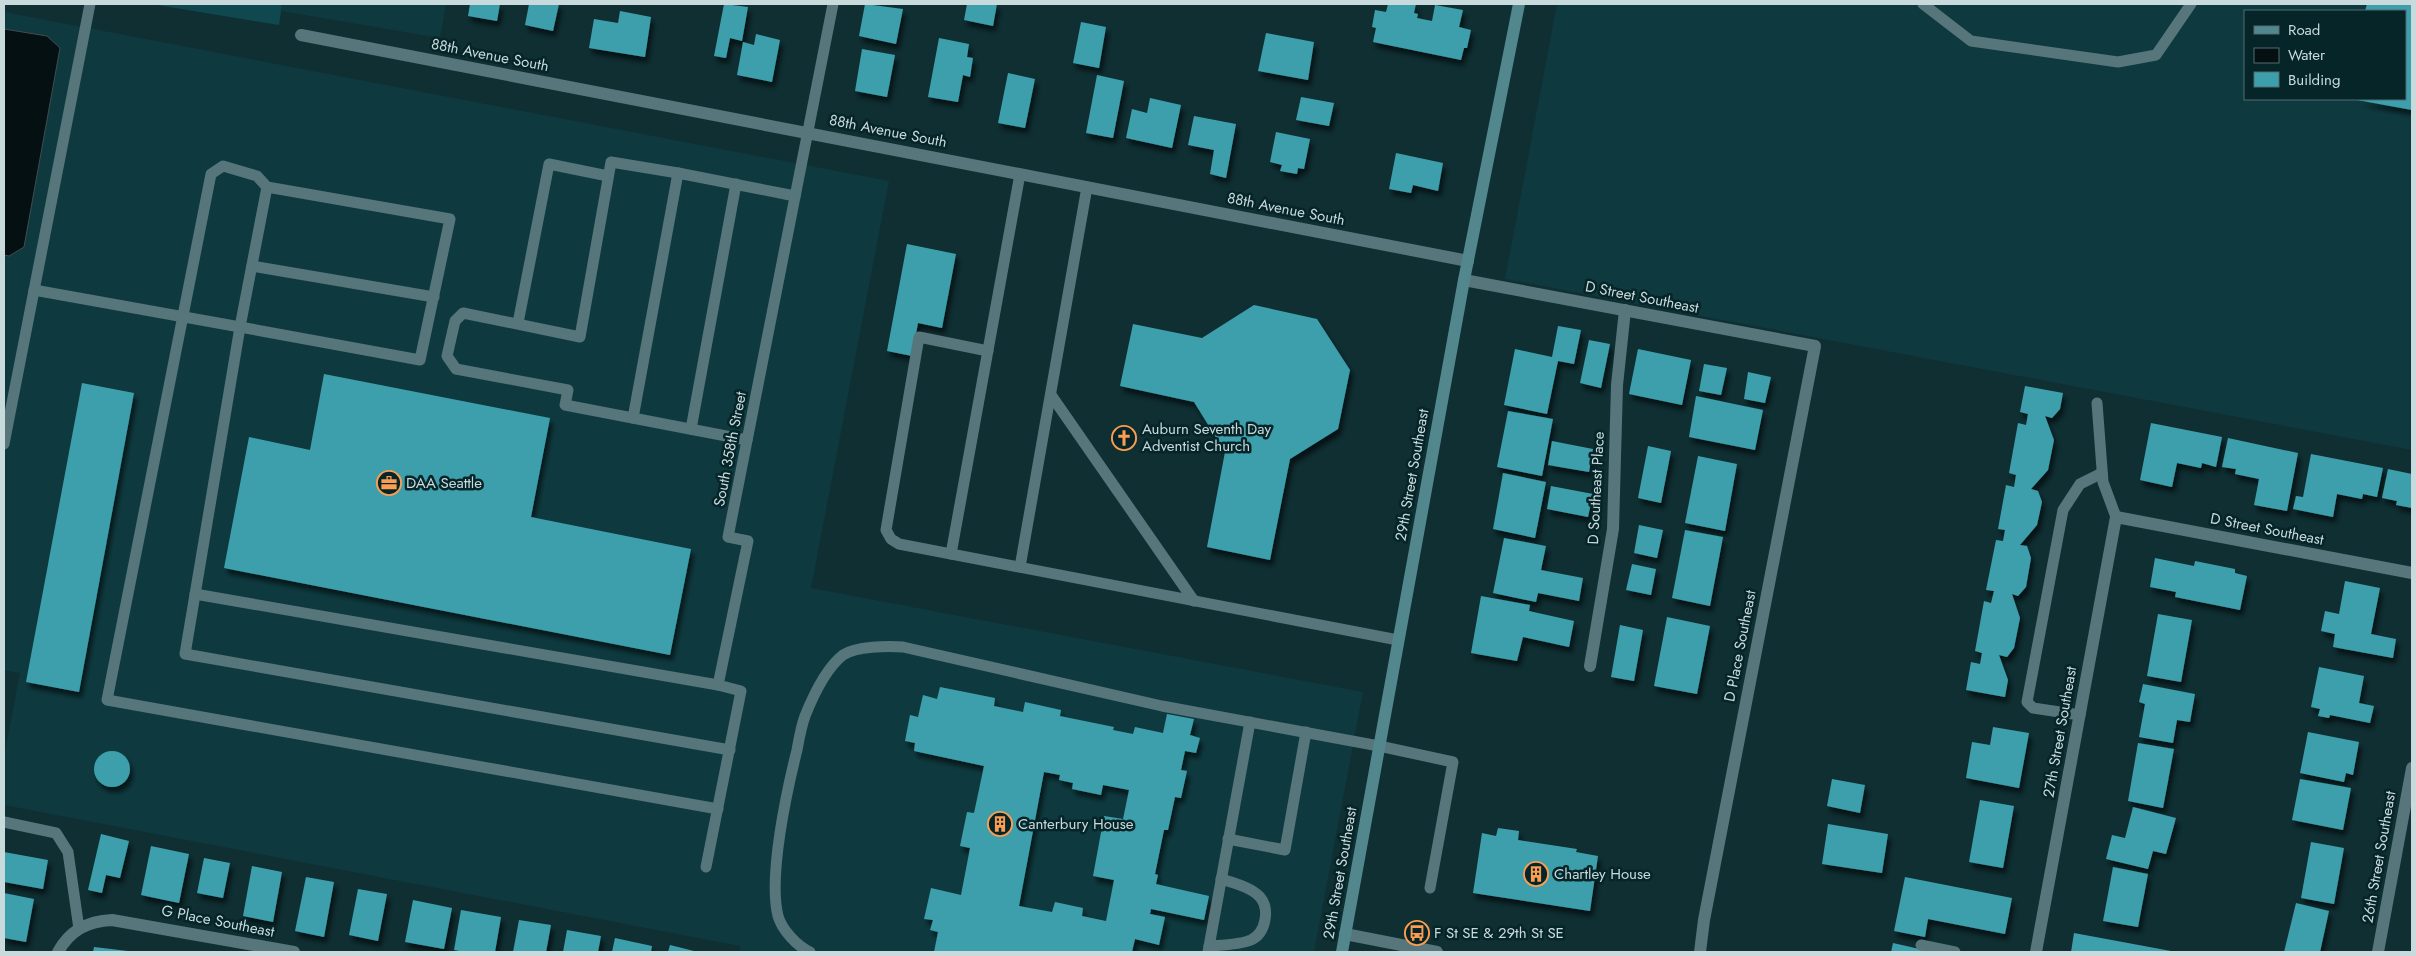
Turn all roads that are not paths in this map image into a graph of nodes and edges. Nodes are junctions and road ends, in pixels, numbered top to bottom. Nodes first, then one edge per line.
1 (90, 4) edge
2 (832, 4) edge
3 (1519, 4) edge
4 (1923, 4) edge
5 (2192, 4) edge
6 (301, 35) dead end
7 (808, 132) junction
8 (678, 173) junction
9 (1020, 174) junction
10 (608, 176) junction
11 (736, 184) junction
12 (267, 187) junction
13 (1087, 187) junction
14 (795, 196) junction
15 (1468, 261) junction
16 (252, 266) junction
17 (1464, 280) junction
18 (34, 290) junction
19 (434, 298) junction
20 (1625, 310) junction
21 (183, 317) junction
22 (518, 323) junction
23 (240, 327) junction
24 (1815, 346) joint
25 (988, 351) junction
26 (1051, 395) junction
27 (2097, 403) dead end
28 (633, 418) junction
29 (691, 429) junction
30 (747, 440) junction
31 (4, 444) edge
32 (2102, 473) junction
33 (2116, 517) junction
34 (951, 554) junction
35 (1020, 567) junction
36 (2412, 574) edge
37 (195, 594) junction
38 (1194, 601) junction
39 (1398, 640) junction
40 (1590, 666) dead end
41 (718, 685) junction
42 (2080, 715) junction
43 (1250, 722) junction
44 (1306, 732) junction
45 (1379, 746) junction
46 (730, 750) junction
47 (2412, 768) edge
48 (718, 809) junction
49 (4, 822) edge
50 (1228, 840) junction
51 (706, 867) dead end
52 (1221, 880) junction
53 (1430, 888) dead end
54 (79, 928) junction
55 (1345, 934) junction
56 (1921, 946) dead end
57 (250, 948) edge
58 (1208, 949) edge
59 (58, 952) edge
60 (294, 952) edge
61 (810, 952) edge
62 (1342, 952) edge
63 (1436, 952) edge
64 (1700, 952) edge
65 (1955, 952) edge
66 (2036, 952) edge
67 (2378, 952) edge

1 - 18 lane
2 - 7 lane, South 358th Street
3 - 15 street, 29th Street Southeast
4 - 5 lane
6 - 7 street, 88th Avenue South
7 - 9 street, 88th Avenue South
7 - 14 lane, South 358th Street
8 - 10 lane
8 - 11 lane
8 - 28 lane
9 - 13 street, 88th Avenue South
9 - 25 lane
10 - 22 lane
10 - 22 lane
11 - 14 lane
11 - 29 lane
12 - 16 lane
12 - 19 lane
12 - 21 lane
13 - 15 street, 88th Avenue South
13 - 26 lane
14 - 30 lane, South 358th Street
15 - 17 street, 29th Street Southeast
16 - 19 lane
16 - 23 lane
17 - 20 street, D Street Southeast
17 - 39 street, 29th Street Southeast
18 - 21 lane
18 - 31 lane
19 - 23 lane
20 - 24 street, D Street Southeast
20 - 40 street, D Southeast Place
21 - 23 lane
21 - 48 lane
22 - 28 lane
23 - 37 lane
24 - 64 street, D Place Southeast
25 - 34 lane
25 - 34 lane
26 - 35 lane
26 - 38 lane
27 - 32 lane
28 - 29 lane
29 - 30 lane
30 - 41 lane, South 358th Street
32 - 33 lane
32 - 42 lane
33 - 36 street, D Street Southeast
33 - 42 street, 27th Street Southeast
34 - 35 lane
35 - 38 lane
37 - 41 lane
37 - 46 lane
38 - 39 lane
39 - 45 street, 29th Street Southeast
41 - 46 lane
42 - 66 street, 27th Street Southeast
43 - 44 lane
43 - 50 lane
43 - 61 lane
44 - 45 lane
44 - 50 lane
45 - 53 lane
45 - 55 street, 29th Street Southeast
46 - 48 lane
47 - 67 street, 26th Street Southeast
48 - 51 lane
49 - 54 lane
50 - 52 lane
52 - 58 lane
52 - 58 lane
54 - 57 street, G Place Southeast
54 - 59 street
55 - 62 street, 29th Street Southeast
55 - 63 street
56 - 65 lane
57 - 60 street, G Place Southeast

